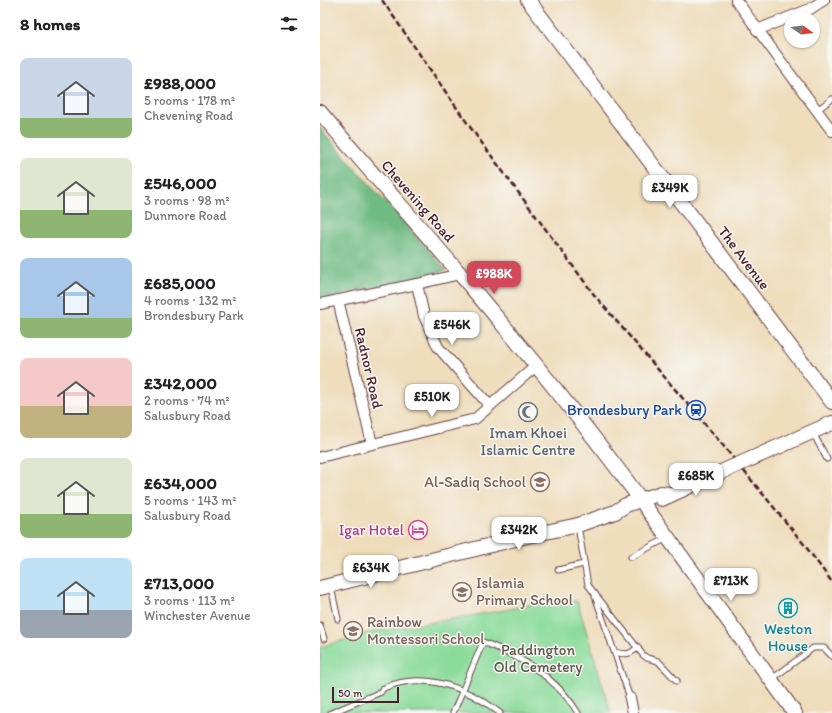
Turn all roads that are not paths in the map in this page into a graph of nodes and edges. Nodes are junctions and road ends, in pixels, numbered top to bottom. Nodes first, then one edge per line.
1 (528, 0) edge
2 (736, 0) edge
3 (824, 0) edge
4 (757, 30) junction
5 (832, 99) edge
6 (817, 110) junction
7 (320, 112) edge
8 (832, 131) edge
9 (460, 274) junction
10 (417, 284) junction
11 (338, 300) junction
12 (320, 304) edge
13 (537, 365) junction
14 (832, 402) edge
15 (490, 406) junction
16 (832, 424) edge
17 (812, 432) junction
18 (372, 444) junction
19 (320, 457) edge
20 (827, 459) dead end
21 (643, 503) junction
22 (578, 525) junction
23 (668, 538) junction
24 (631, 557) dead end
25 (584, 564) junction
26 (558, 570) dead end
27 (325, 587) edge
28 (595, 595) junction
29 (338, 619) dead end
30 (320, 625) edge
31 (324, 639) dead end
32 (638, 647) junction
33 (615, 652) junction
34 (832, 656) edge
35 (772, 680) junction
36 (677, 681) dead end
37 (462, 690) junction
38 (630, 698) joint
39 (331, 713) edge
40 (453, 713) edge
41 (500, 713) edge
42 (578, 713) edge
43 (633, 713) edge
44 (795, 713) edge

1 - 14 street, The Avenue
2 - 4 street
3 - 4 street
4 - 6 street
5 - 6 lane
6 - 8 street
7 - 9 street, Chevening Road
9 - 10 street
9 - 13 street, Chevening Road
10 - 11 street
10 - 15 street
11 - 12 street
11 - 18 street, Radnor Road
13 - 15 street
13 - 21 street, Chevening Road
15 - 18 street
16 - 17 street
17 - 20 lane
17 - 21 street, bridge
18 - 19 street
21 - 22 street
21 - 23 street, Chevening Road
22 - 25 lane
22 - 27 street
23 - 24 lane
23 - 35 street, Chevening Road
25 - 26 lane
25 - 28 lane
27 - 29 lane
28 - 32 lane
28 - 33 lane
30 - 31 lane
32 - 33 lane
32 - 36 lane
33 - 38 lane
34 - 35 lane
35 - 44 street, Chevening Road
37 - 39 lane
37 - 40 lane
37 - 41 lane
37 - 42 lane
38 - 43 street

